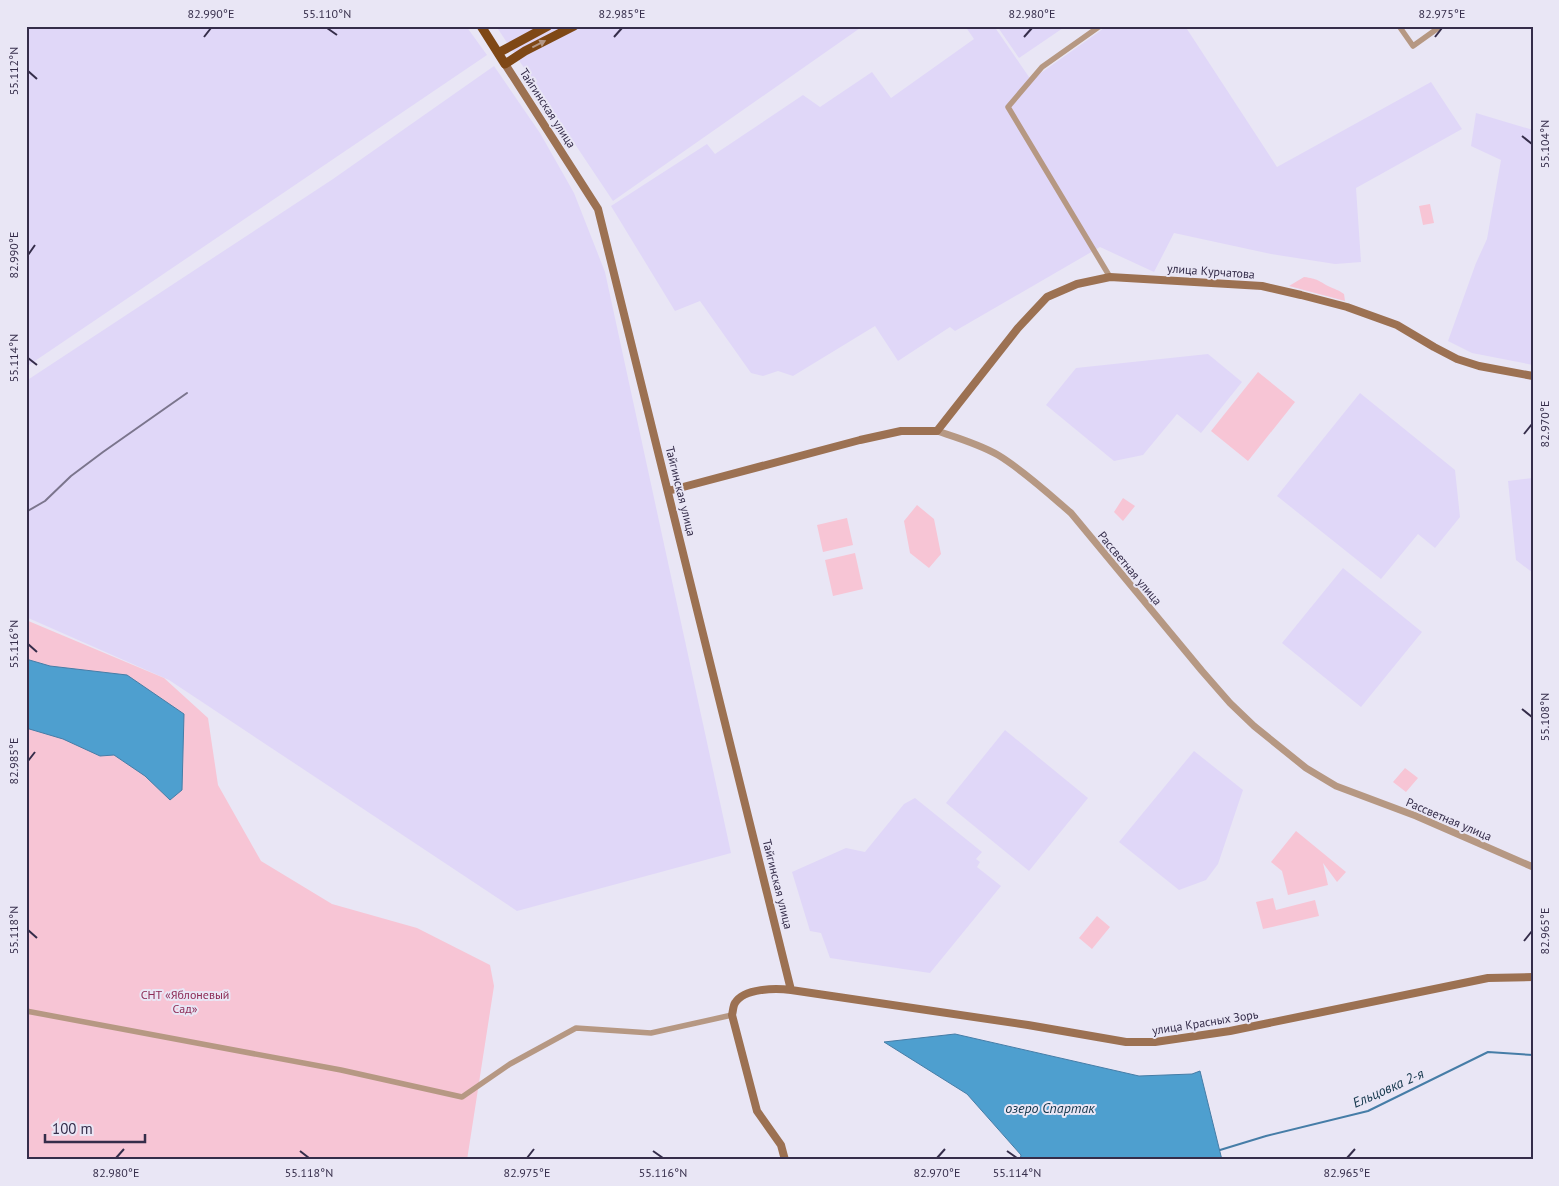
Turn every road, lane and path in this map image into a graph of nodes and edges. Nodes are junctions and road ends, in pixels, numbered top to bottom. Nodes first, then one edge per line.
1 (480, 26) edge
2 (548, 26) edge
3 (574, 26) edge
4 (1100, 26) edge
5 (1399, 26) edge
6 (1441, 26) edge
7 (498, 53) junction
8 (505, 64) junction
9 (1110, 277) junction
10 (1533, 376) edge
11 (937, 431) junction
12 (668, 491) junction
13 (1533, 867) edge
14 (1533, 977) edge
15 (791, 990) junction
16 (26, 1011) edge
17 (732, 1015) junction
18 (785, 1160) edge

1 - 7 highway, Тайгинская улица
2 - 7 highway
8 -> 3 highway
4 - 9 street
5 - 6 street
7 - 8 highway, Тайгинская улица
8 - 12 main road, Тайгинская улица
9 - 10 main road, улица Курчатова
9 - 11 main road, улица Курчатова
11 - 12 main road, Рассветная улица
11 - 13 street, Рассветная улица
12 - 15 main road, Тайгинская улица
14 - 15 main road, улица Красных Зорь
15 - 17 main road, улица Красных Зорь
16 - 17 street
17 - 18 main road

